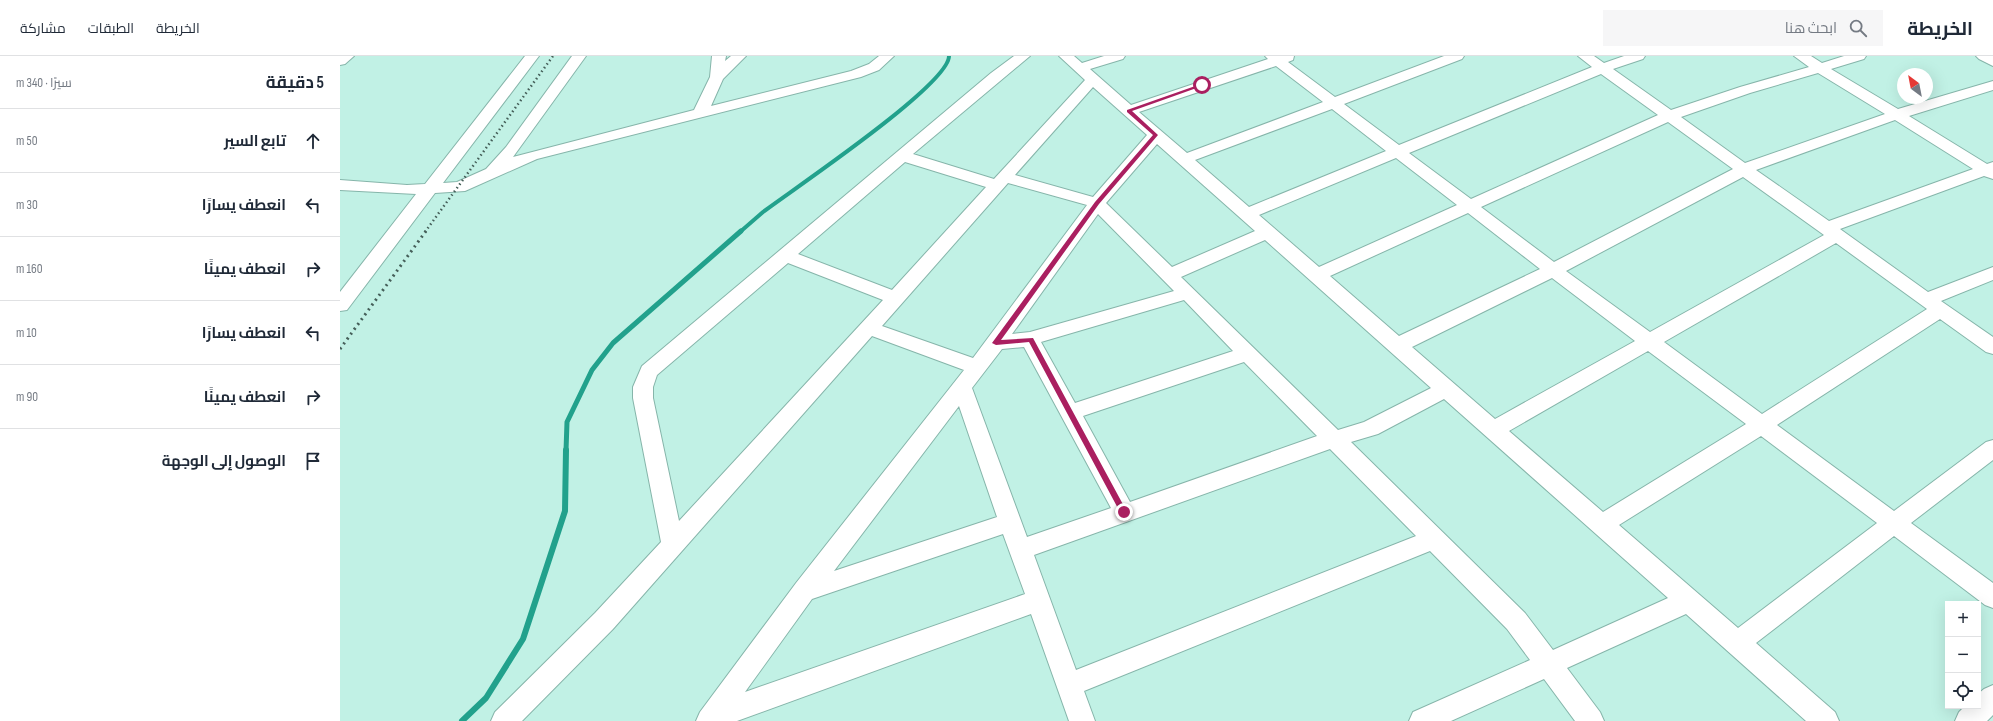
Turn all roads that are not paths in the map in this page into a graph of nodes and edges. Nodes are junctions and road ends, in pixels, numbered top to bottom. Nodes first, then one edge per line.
1 (347, 56) edge
2 (532, 56) edge
3 (579, 56) edge
4 (719, 56) edge
5 (739, 56) edge
6 (887, 56) edge
7 (1023, 56) edge
8 (1118, 56) edge
9 (1457, 56) edge
10 (1585, 56) edge
11 (1638, 56) edge
12 (1801, 56) edge
13 (1859, 56) edge
14 (1984, 56) edge
15 (1280, 57) edge
16 (340, 61) edge
17 (1993, 61) edge
18 (1079, 68) edge
19 (1602, 68) junction
20 (1819, 68) junction
21 (717, 77) junction
22 (1993, 85) edge
23 (1335, 103) junction
24 (1128, 111) junction
25 (700, 114) junction
26 (1896, 115) junction
27 (1669, 116) junction
28 (1156, 135) junction
29 (1398, 152) junction
30 (902, 156) junction
31 (1185, 159) junction
32 (1745, 170) junction
33 (1991, 170) edge
34 (490, 173) junction
35 (1001, 181) junction
36 (340, 185) edge
37 (430, 189) junction
38 (1097, 203) junction
39 (1469, 206) junction
40 (1246, 214) junction
41 (1267, 232) junction
42 (1831, 232) junction
43 (785, 255) junction
44 (1554, 270) junction
45 (1993, 273) edge
46 (1169, 275) junction
47 (1316, 275) junction
48 (1187, 293) junction
49 (896, 298) junction
50 (1934, 304) junction
51 (340, 305) edge
52 (869, 328) junction
53 (1030, 339) junction
54 (1651, 341) junction
55 (996, 343) junction
56 (1396, 346) junction
57 (1993, 347) edge
58 (1246, 354) junction
59 (976, 367) junction
60 (962, 387) junction
61 (1446, 389) junction
62 (1069, 413) junction
63 (1763, 424) junction
64 (1493, 430) junction
65 (1334, 441) junction
66 (1993, 448) edge
67 (1124, 512) junction
68 (1011, 522) junction
69 (1895, 523) junction
70 (1602, 525) junction
71 (1434, 539) junction
72 (673, 545) junction
73 (1020, 550) junction
74 (804, 591) junction
75 (1993, 597) edge
76 (1039, 600) junction
77 (1688, 601) junction
78 (1737, 643) junction
79 (1548, 665) junction
80 (1069, 685) junction
81 (1993, 698) edge
82 (710, 719) edge
83 (504, 721) edge
84 (1082, 721) edge
85 (1422, 721) edge
86 (1591, 721) edge
87 (1826, 721) edge
88 (1968, 721) edge

1 - 16 street
2 - 37 street
3 - 34 street
4 - 21 street
5 - 21 street
6 - 25 street
7 - 30 street
8 - 18 street
9 - 23 street
10 - 19 street
11 - 19 street
12 - 20 street
13 - 20 street
14 - 17 street
15 - 23 street
15 - 24 street
18 - 24 street
18 - 35 street
19 - 27 street
19 - 29 street
20 - 26 street
20 - 27 street
21 - 25 street
22 - 26 street
23 - 29 street
23 - 31 street
24 - 28 street
25 - 34 street
26 - 32 street
26 - 33 street
27 - 32 street
27 - 39 street
28 - 31 street
28 - 38 street
29 - 39 street
29 - 40 street
30 - 35 street
30 - 43 street
31 - 40 street
32 - 42 street
32 - 44 street
33 - 42 street
34 - 37 street
35 - 38 street
35 - 49 street
36 - 37 street
37 - 51 street
38 - 46 street
38 - 55 street
39 - 44 street
39 - 47 street
40 - 41 street
41 - 46 street
41 - 47 street
42 - 50 street
42 - 54 street
43 - 49 street
43 - 72 street
44 - 54 street
44 - 56 street
45 - 50 street
46 - 48 street
47 - 56 street
48 - 53 street
48 - 58 street
49 - 52 street
50 - 57 street
50 - 63 street
52 - 59 street
52 - 72 street
53 - 55 street
53 - 62 street
54 - 63 street
54 - 64 street
55 - 59 street
56 - 61 street
58 - 62 street
58 - 65 street
59 - 60 street
60 - 68 street
60 - 74 street
61 - 64 street
61 - 65 street
62 - 67 street
63 - 69 street
63 - 70 street
64 - 70 street
65 - 67 street
65 - 71 street
66 - 69 street
67 - 73 street
68 - 73 street
68 - 74 street
69 - 75 street
69 - 78 street
70 - 77 street
71 - 79 street
71 - 80 street
72 - 83 street
73 - 76 street
74 - 82 street
76 - 80 street
76 - 82 street
77 - 78 street
77 - 79 street
78 - 87 street
79 - 85 street
79 - 86 street
80 - 84 street
81 - 88 street

